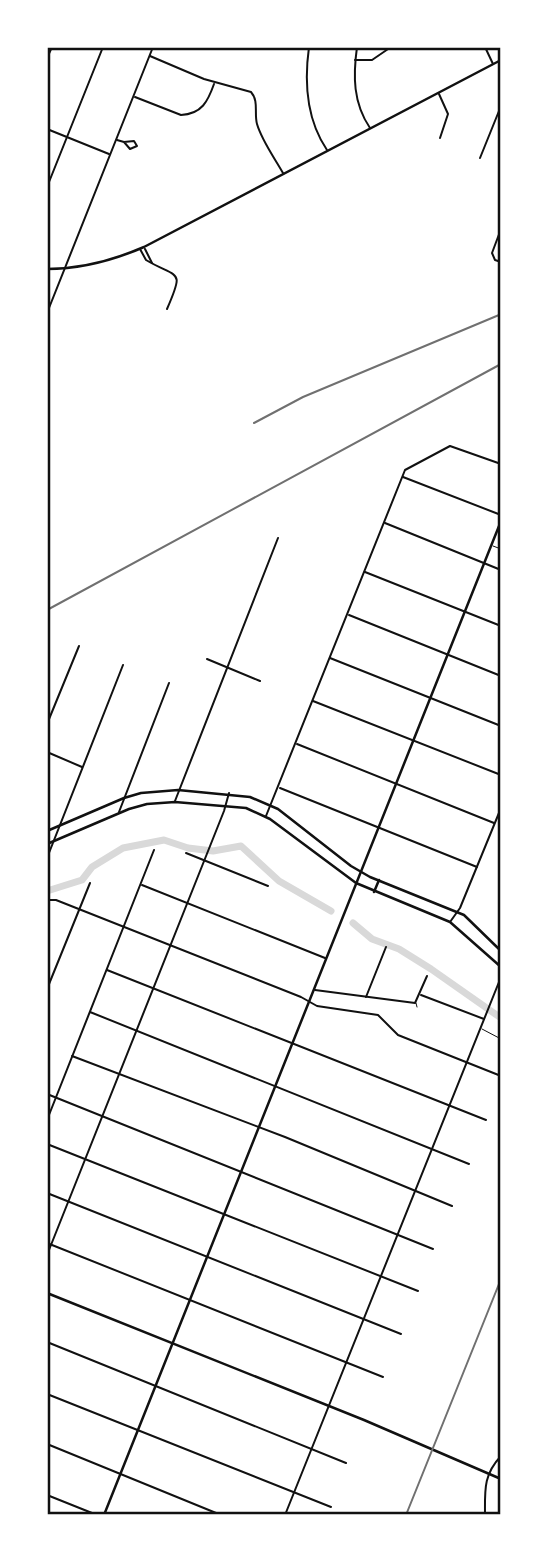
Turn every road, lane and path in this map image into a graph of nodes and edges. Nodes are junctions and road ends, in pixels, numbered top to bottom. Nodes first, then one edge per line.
1 (52, 47) edge
2 (103, 47) edge
3 (153, 47) edge
4 (308, 47) edge
5 (357, 47) edge
6 (391, 47) edge
7 (485, 47) edge
8 (150, 56) junction
9 (47, 58) edge
10 (355, 60) junction
11 (501, 60) edge
12 (494, 64) junction
13 (214, 83) junction
14 (438, 93) junction
15 (134, 97) junction
16 (501, 106) edge
17 (47, 129) edge
18 (370, 129) junction
19 (67, 137) junction
20 (440, 138) dead end
21 (116, 139) junction
22 (124, 142) dead end
23 (328, 151) junction
24 (110, 154) junction
25 (480, 158) dead end
26 (284, 174) junction
27 (47, 187) edge
28 (501, 229) edge
29 (142, 248) junction
30 (501, 262) edge
31 (47, 269) edge
32 (65, 269) junction
33 (167, 309) dead end
34 (47, 313) edge
35 (501, 464) edge
36 (402, 477) junction
37 (501, 515) edge
38 (501, 521) edge
39 (384, 523) junction
40 (278, 538) dead end
41 (491, 545) junction
42 (501, 549) edge
43 (484, 563) junction
44 (501, 570) edge
45 (365, 572) junction
46 (464, 611) junction
47 (348, 614) junction
48 (501, 626) edge
49 (79, 646) dead end
50 (447, 654) junction
51 (330, 658) junction
52 (207, 659) dead end
53 (123, 664) dead end
54 (227, 667) junction
55 (501, 676) edge
56 (260, 681) dead end
57 (169, 683) dead end
58 (429, 698) junction
59 (313, 701) junction
60 (47, 724) edge
61 (501, 726) edge
62 (412, 740) junction
63 (296, 744) junction
64 (47, 752) edge
65 (83, 767) junction
66 (501, 775) edge
67 (394, 783) junction
68 (278, 787) junction
69 (178, 790) junction
70 (229, 793) junction
71 (124, 797) junction
72 (175, 802) junction
73 (271, 805) junction
74 (226, 806) junction
75 (501, 808) edge
76 (118, 813) junction
77 (266, 816) junction
78 (494, 823) junction
79 (59, 826) junction
80 (376, 828) junction
81 (47, 831) edge
82 (53, 841) junction
83 (47, 844) edge
84 (154, 850) dead end
85 (186, 853) dead end
86 (47, 858) edge
87 (205, 860) junction
88 (346, 862) junction
89 (477, 867) junction
90 (338, 871) junction
91 (360, 871) junction
92 (379, 880) junction
93 (90, 883) dead end
94 (356, 883) junction
95 (141, 884) junction
96 (268, 886) dead end
97 (374, 892) junction
98 (47, 900) edge
99 (188, 903) junction
100 (79, 910) junction
101 (458, 911) junction
102 (450, 922) junction
103 (124, 927) junction
104 (501, 942) edge
105 (171, 945) junction
106 (496, 946) junction
107 (386, 947) dead end
108 (501, 951) edge
109 (326, 958) junction
110 (501, 967) edge
111 (107, 970) junction
112 (427, 976) dead end
113 (501, 977) edge
114 (154, 988) junction
115 (47, 989) edge
116 (313, 990) junction
117 (420, 995) junction
118 (366, 997) junction
119 (309, 1001) junction
120 (90, 1012) junction
121 (484, 1020) junction
122 (480, 1028) junction
123 (137, 1030) junction
124 (501, 1039) edge
125 (292, 1042) junction
126 (72, 1056) junction
127 (467, 1063) junction
128 (120, 1074) junction
129 (501, 1076) edge
130 (275, 1086) junction
131 (47, 1094) edge
132 (56, 1098) junction
133 (450, 1106) junction
134 (103, 1116) junction
135 (47, 1120) edge
136 (486, 1120) dead end
137 (258, 1129) junction
138 (47, 1144) edge
139 (432, 1149) junction
140 (85, 1160) junction
141 (469, 1164) dead end
142 (241, 1171) junction
143 (415, 1191) junction
144 (48, 1194) edge
145 (68, 1202) junction
146 (452, 1206) dead end
147 (224, 1214) junction
148 (398, 1234) junction
149 (47, 1243) edge
150 (51, 1245) junction
151 (433, 1248) dead end
152 (47, 1255) edge
153 (206, 1257) junction
154 (381, 1276) junction
155 (418, 1291) dead end
156 (47, 1293) edge
157 (190, 1299) junction
158 (364, 1319) junction
159 (401, 1334) dead end
160 (47, 1342) edge
161 (172, 1343) junction
162 (346, 1363) junction
163 (383, 1377) dead end
164 (155, 1386) junction
165 (47, 1394) edge
166 (328, 1406) junction
167 (138, 1430) junction
168 (47, 1444) edge
169 (312, 1449) junction
170 (501, 1456) edge
171 (346, 1463) dead end
172 (120, 1474) junction
173 (489, 1474) junction
174 (501, 1479) edge
175 (293, 1493) junction
176 (47, 1495) edge
177 (331, 1507) dead end
178 (97, 1515) edge
179 (104, 1515) edge
180 (221, 1515) edge
181 (285, 1515) edge
182 (485, 1515) edge

1 - 9 street
2 - 19 street
3 - 8 street
4 - 23 street
5 - 10 street
6 - 10 street
7 - 12 street
8 - 13 street
8 - 15 street
10 - 18 street
11 - 12 main road
12 - 14 main road
13 - 15 street
13 - 26 street
14 - 18 main road
14 - 20 street
15 - 21 street
16 - 25 street
17 - 19 street
18 - 23 main road
19 - 24 street
19 - 27 street
21 - 22 street
21 - 24 street
23 - 26 main road
24 - 32 street
26 - 29 main road
28 - 30 street
29 - 32 main road
29 - 33 street
31 - 32 main road
32 - 34 street
35 - 36 street
36 - 37 street
36 - 39 street
38 - 41 main road
39 - 43 street
39 - 45 street
40 - 54 street
41 - 42 lane
41 - 43 main road
43 - 44 street
43 - 46 main road
45 - 46 street
45 - 47 street
46 - 48 street
46 - 50 main road
47 - 50 street
47 - 51 street
49 - 60 street
50 - 55 street
50 - 58 main road
51 - 58 street
51 - 59 street
52 - 54 street
53 - 65 street
54 - 56 street
54 - 69 street
57 - 71 street
58 - 61 street
58 - 62 main road
59 - 62 street
59 - 63 street
62 - 66 street
62 - 67 main road
63 - 67 street
63 - 68 street
64 - 65 street
65 - 79 street
67 - 78 street
67 - 80 main road
68 - 73 street
68 - 80 street
69 - 70 main road
69 - 71 main road
69 - 72 street
70 - 73 main road
70 - 74 street
71 - 76 street
71 - 79 main road
72 - 74 main road
72 - 76 main road
73 - 77 street
73 - 88 main road
74 - 77 main road
74 - 87 street
75 - 78 street
76 - 82 main road
77 - 90 main road
78 - 89 street
79 - 81 main road
79 - 82 street
80 - 89 street
80 - 91 main road
82 - 83 main road
82 - 86 street
84 - 95 street
85 - 87 street
87 - 96 street
87 - 99 street
88 - 90 main road
88 - 91 main road
89 - 101 street
90 - 94 main road
91 - 92 main road
91 - 94 main road
92 - 97 main road
92 - 101 main road
93 - 100 street
94 - 97 main road
94 - 109 main road
95 - 99 street
95 - 103 street
97 - 102 main road
98 - 100 street
99 - 105 street
99 - 109 street
100 - 103 street
100 - 115 street
101 - 102 street
101 - 106 main road
102 - 110 main road
103 - 105 street
103 - 111 street
104 - 106 street
105 - 114 street
105 - 119 street
106 - 108 main road
107 - 118 street
109 - 116 main road
111 - 114 street
111 - 120 street
112 - 117 street
113 - 121 street
114 - 123 street
114 - 125 street
116 - 118 street
116 - 119 main road
117 - 118 street
117 - 121 street
119 - 125 main road
119 - 127 street
120 - 123 street
120 - 126 street
121 - 122 street
122 - 124 lane
122 - 127 street
123 - 128 street
123 - 130 street
125 - 130 main road
125 - 133 street
126 - 128 street
126 - 132 street
127 - 129 street
127 - 133 street
128 - 134 street
128 - 137 street
130 - 137 main road
130 - 139 street
131 - 132 street
132 - 134 street
132 - 135 street
133 - 136 street
133 - 139 street
134 - 140 street
134 - 142 street
137 - 142 main road
137 - 143 street
138 - 140 street
139 - 141 street
139 - 143 street
140 - 145 street
140 - 147 street
142 - 147 main road
142 - 148 street
143 - 146 street
143 - 148 street
144 - 145 street
145 - 150 street
145 - 153 street
147 - 153 main road
147 - 154 street
148 - 151 street
148 - 154 street
149 - 150 street
150 - 152 street
150 - 157 street
153 - 157 main road
153 - 158 street
154 - 155 street
154 - 158 street
156 - 161 main road
157 - 161 main road
157 - 162 street
158 - 159 street
158 - 162 street
160 - 164 street
161 - 164 main road
161 - 166 main road
162 - 163 street
162 - 166 street
164 - 167 main road
164 - 169 street
165 - 167 street
166 - 169 street
166 - 173 main road
167 - 172 main road
167 - 175 street
168 - 172 street
169 - 171 street
169 - 175 street
170 - 173 street
172 - 179 main road
172 - 180 street
173 - 174 main road
173 - 182 street
175 - 177 street
175 - 181 street
176 - 178 street

